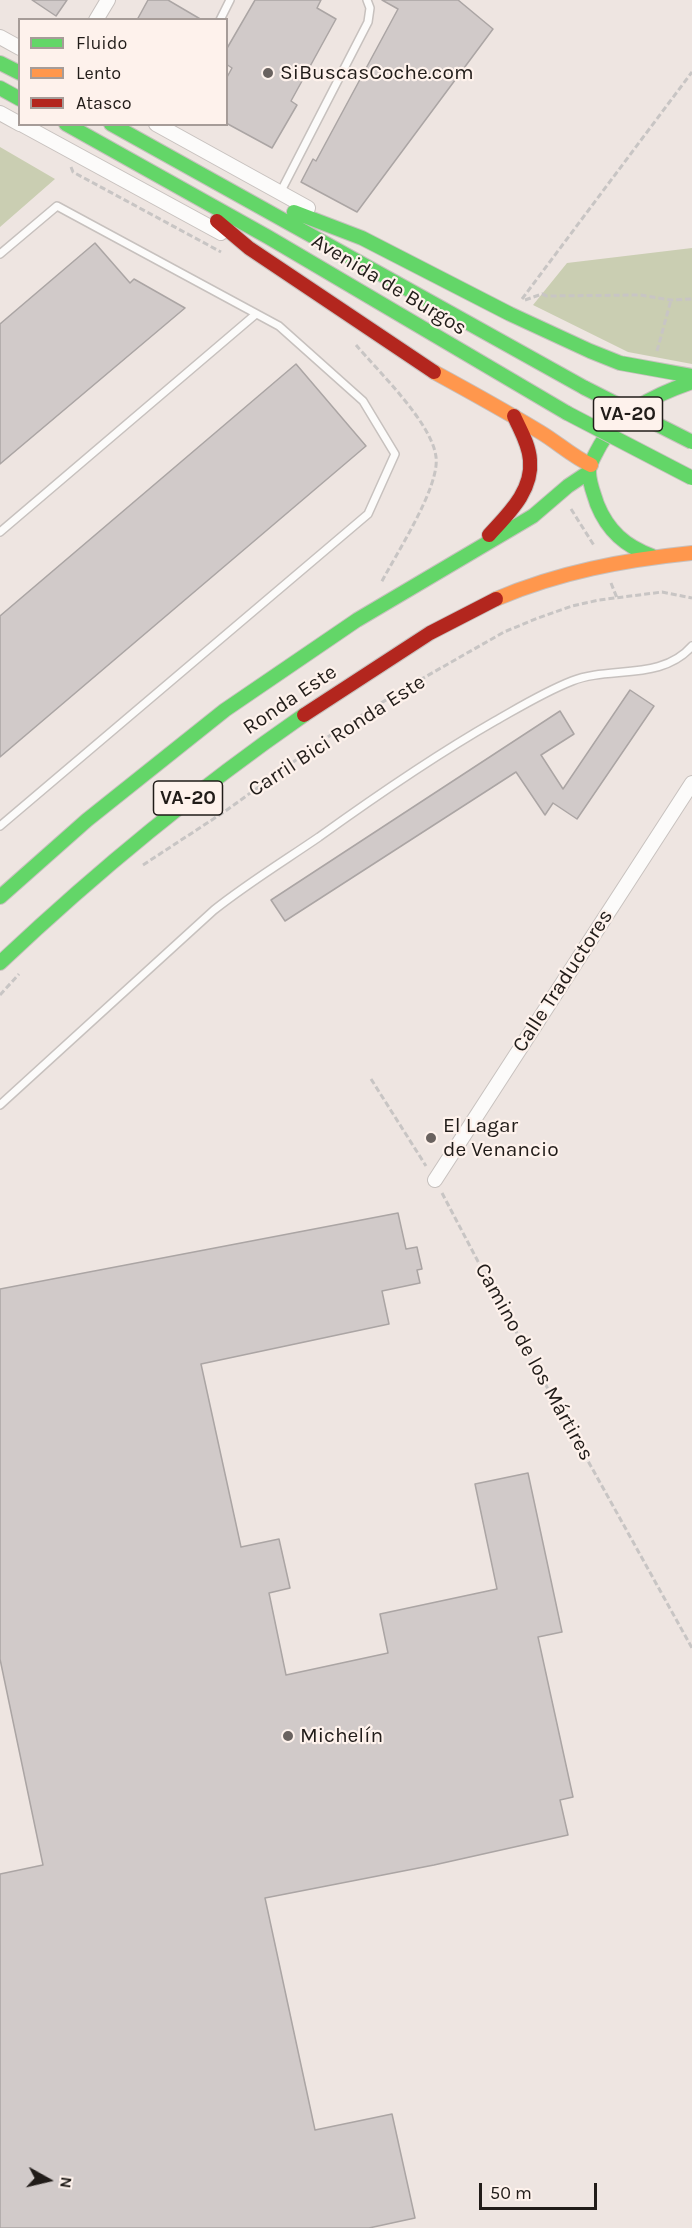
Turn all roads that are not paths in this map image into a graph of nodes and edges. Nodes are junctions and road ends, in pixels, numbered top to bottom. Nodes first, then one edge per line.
1 (108, 0) edge
2 (230, 0) edge
3 (367, 0) edge
4 (97, 18) edge
5 (221, 18) edge
6 (0, 37) edge
7 (18, 47) edge
8 (0, 63) edge
9 (18, 73) edge
10 (0, 88) edge
11 (18, 98) edge
12 (25, 126) edge
13 (70, 126) edge
14 (115, 126) edge
15 (160, 126) edge
16 (213, 181) junction
17 (176, 186) junction
18 (280, 193) junction
19 (362, 238) junction
20 (249, 248) junction
21 (0, 254) edge
22 (256, 314) junction
23 (692, 376) edge
24 (692, 382) edge
25 (514, 416) junction
26 (692, 442) edge
27 (590, 469) junction
28 (692, 478) edge
29 (0, 532) edge
30 (475, 552) junction
31 (692, 553) edge
32 (652, 556) junction
33 (692, 646) edge
34 (692, 783) edge
35 (0, 826) edge
36 (0, 897) edge
37 (0, 963) edge
38 (0, 1105) edge
39 (435, 1180) road end

1 - 4 street
2 - 5 lane
3 - 18 lane
6 - 7 street
8 - 9 highway
10 - 11 highway
12 - 20 street
13 - 17 highway, Avenida de Burgos
14 - 16 highway, Avenida de Burgos
15 - 18 street, Avenida de Burgos
16 - 19 highway
16 - 26 highway, Avenida de Burgos, bridge
17 - 20 highway
17 - 28 highway, Avenida de Burgos, bridge
18 - 19 street, Avenida de Burgos
19 - 23 highway
20 - 25 highway
21 - 22 lane
22 - 29 lane
22 - 35 lane
24 - 27 highway, Ronda Este / VA-20
25 - 27 highway
25 - 30 highway
27 - 30 highway, Ronda Este / VA-20
27 - 32 highway, Ronda Este / VA-20
30 - 36 highway, Ronda Este / VA-20
31 - 32 highway, Ronda Este / VA-20
32 - 37 highway, Ronda Este / VA-20
33 - 38 lane
34 - 39 street, Calle Traductores

